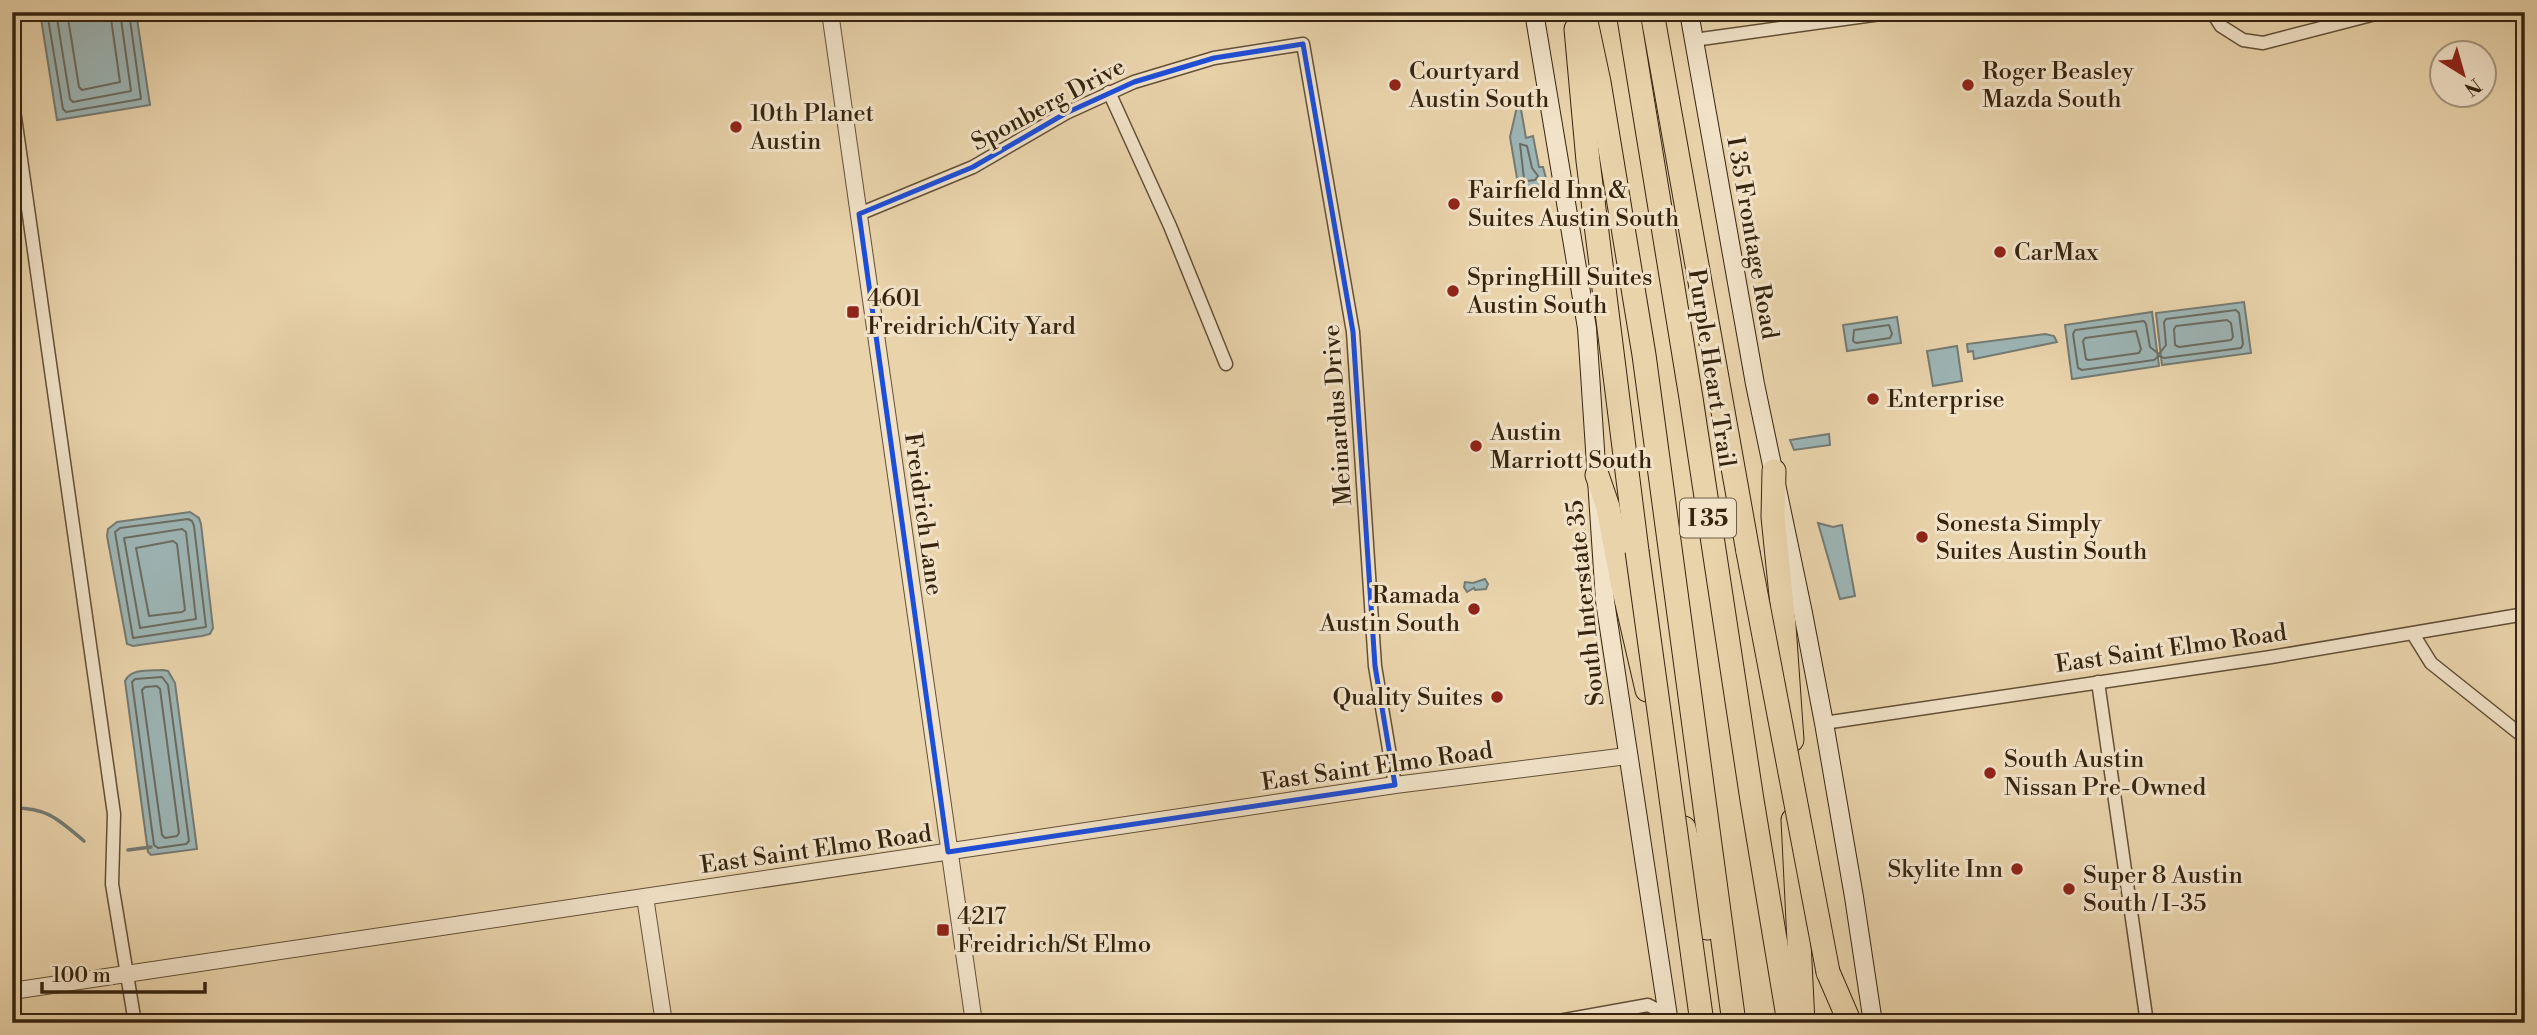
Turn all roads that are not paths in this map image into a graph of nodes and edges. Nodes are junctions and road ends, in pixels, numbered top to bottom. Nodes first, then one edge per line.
1 (830, 12) edge
2 (1534, 12) edge
3 (1575, 12) edge
4 (1584, 12) edge
5 (1628, 12) edge
6 (1652, 12) edge
7 (1689, 12) edge
8 (1895, 12) edge
9 (2212, 12) edge
10 (2384, 12) edge
11 (1694, 40) junction
12 (1303, 44) joint
13 (1109, 92) junction
14 (12, 96) edge
15 (859, 214) junction
16 (1226, 364) dead end
17 (1774, 471) junction
18 (1597, 475) junction
19 (2525, 614) edge
20 (2413, 634) junction
21 (2098, 682) junction
22 (1824, 723) junction
23 (2525, 738) edge
24 (1627, 756) junction
25 (1395, 785) junction
26 (948, 852) junction
27 (645, 897) junction
28 (1828, 972) junction
29 (127, 973) junction
30 (12, 991) edge
31 (1729, 993) junction
32 (1663, 1020) edge
33 (135, 1023) edge
34 (664, 1023) edge
35 (974, 1023) edge
36 (1548, 1023) edge
37 (1702, 1023) edge
38 (1734, 1023) edge
39 (1789, 1023) edge
40 (1803, 1023) edge
41 (1835, 1023) edge
42 (1850, 1023) edge
43 (1873, 1023) edge
44 (2147, 1023) edge

1 - 15 street, Freidrich Lane
2 - 18 main road, South Interstate 35
3 - 37 highway, bridge
4 - 31 highway, I 35
5 - 39 highway, Purple Heart Trail / I 35
6 - 28 highway, bridge
7 - 11 main road, I 35 Frontage Road
8 - 11 street
9 - 10 street
11 - 17 main road, I 35 Frontage Road
12 - 13 street, Sponberg Drive
12 - 25 street, Meinardus Drive
13 - 15 street, Sponberg Drive
13 - 16 street
14 - 29 street
15 - 26 street, Freidrich Lane
17 - 22 main road
17 - 40 highway
18 - 24 main road, South Interstate 35
18 - 31 highway
19 - 20 street, East Saint Elmo Road
20 - 21 street, East Saint Elmo Road
20 - 23 street
21 - 22 street, East Saint Elmo Road
21 - 44 street
22 - 43 main road
24 - 25 street, East Saint Elmo Road
24 - 32 main road, South Interstate 35
25 - 26 street, East Saint Elmo Road
26 - 27 street, East Saint Elmo Road
26 - 35 street, Freidrich Lane
27 - 29 street, East Saint Elmo Road
27 - 34 street
28 - 41 highway
28 - 42 highway
29 - 30 street, East Saint Elmo Road
29 - 33 street
31 - 38 highway, I 35
32 - 36 street

